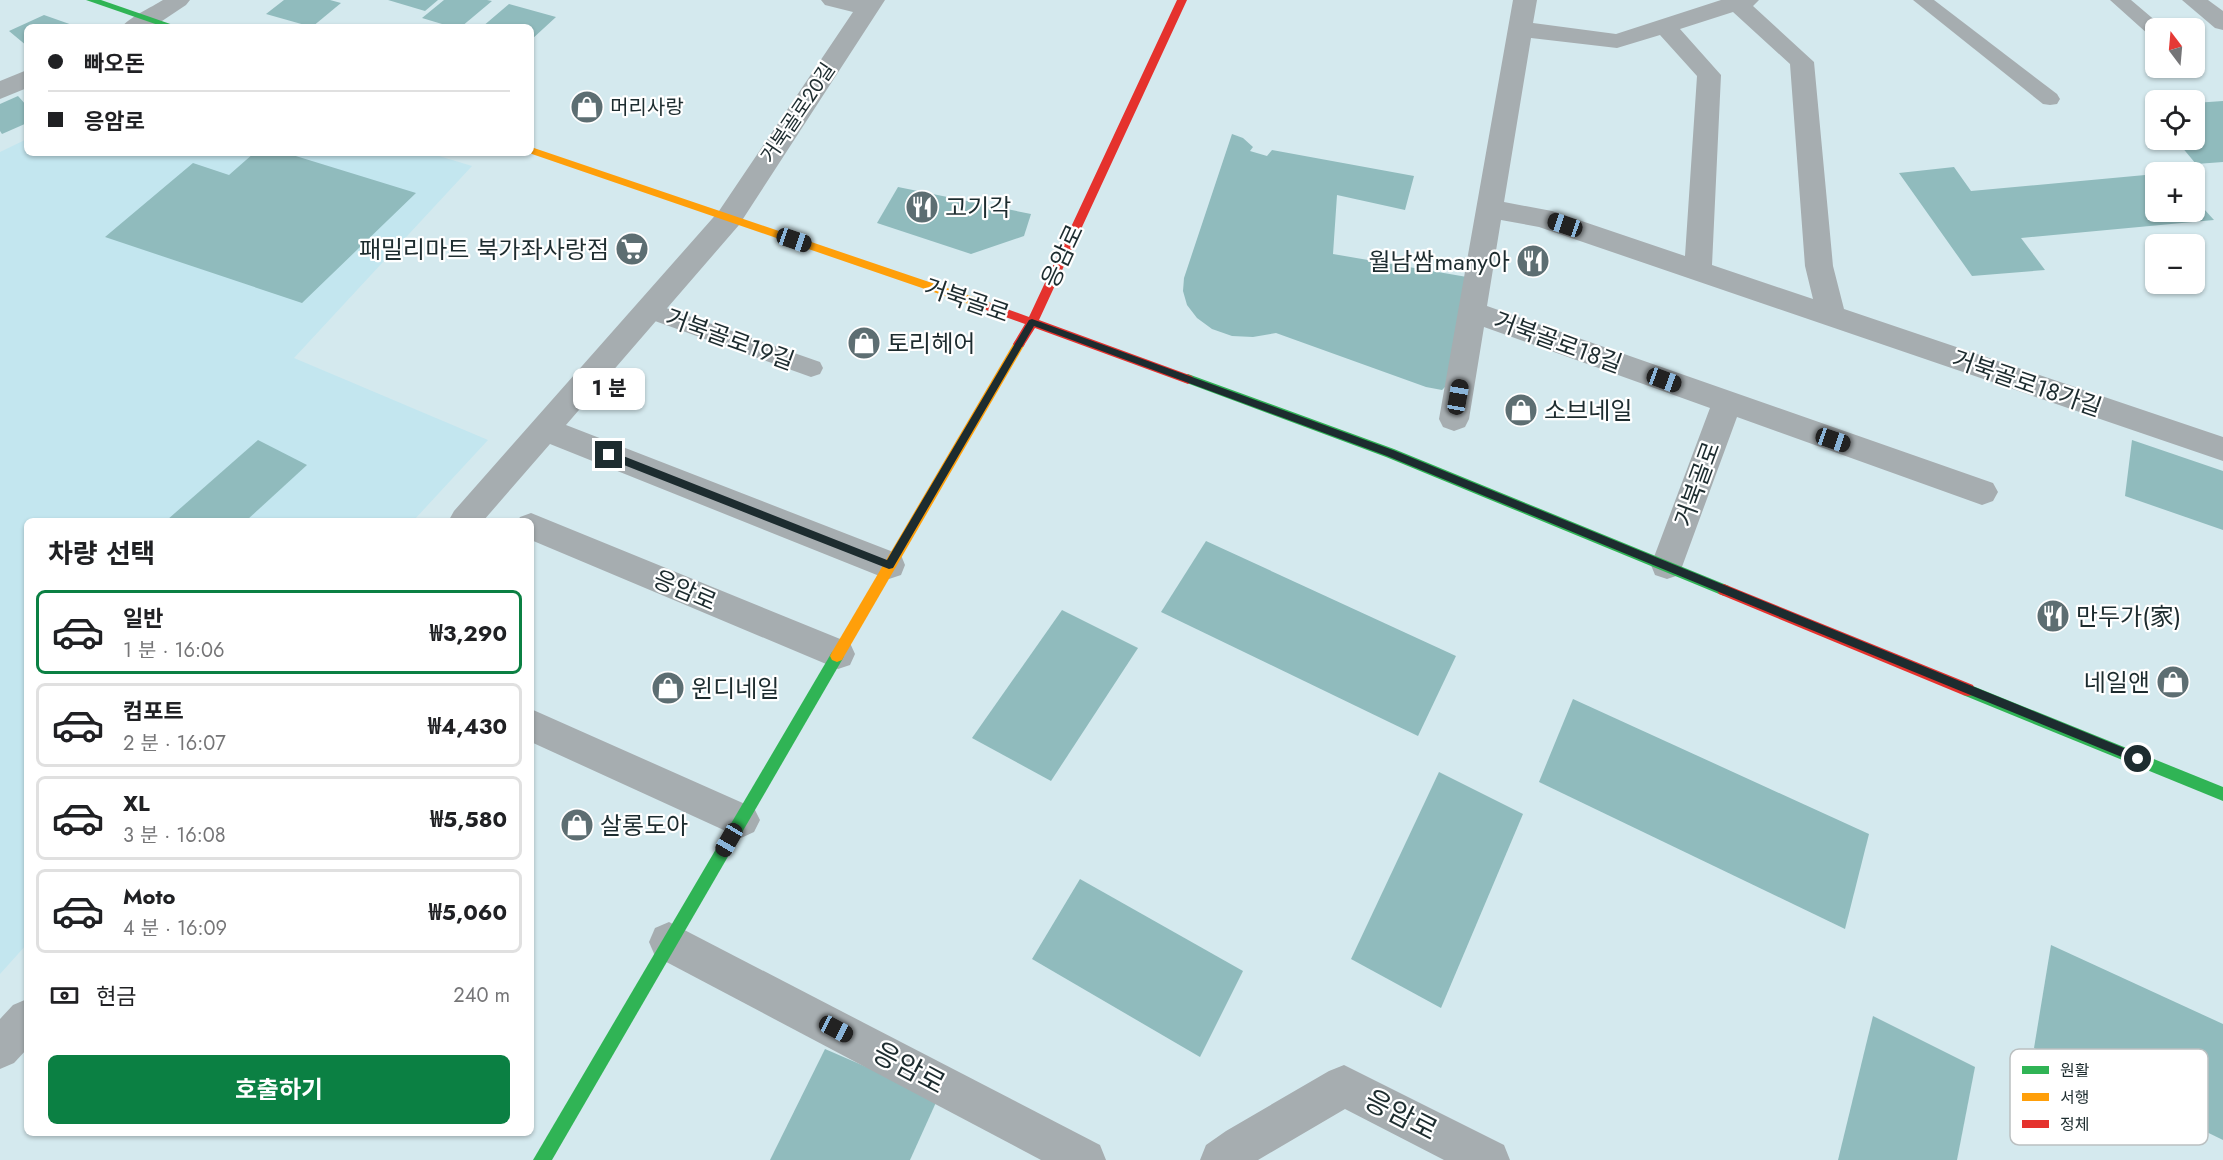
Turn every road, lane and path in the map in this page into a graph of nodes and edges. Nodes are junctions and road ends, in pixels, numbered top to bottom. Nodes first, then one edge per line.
1 (91, 0) edge
2 (178, 0) edge
3 (833, 0) edge
4 (1182, 0) edge
5 (1525, 0) edge
6 (1922, 0) edge
7 (2119, 0) edge
8 (2194, 0) edge
9 (1739, 1) edge
10 (870, 5) edge
11 (2145, 22) edge
12 (142, 23) edge
13 (2223, 23) edge
14 (1664, 26) junction
15 (1520, 29) junction
16 (24, 79) edge
17 (0, 91) edge
18 (2050, 99) dead end
19 (534, 151) edge
20 (1490, 209) junction
21 (729, 218) junction
22 (1698, 270) junction
23 (649, 310) junction
24 (1473, 312) junction
25 (1831, 316) junction
26 (1032, 322) junction
27 (811, 368) dead end
28 (1727, 402) junction
29 (1454, 419) dead end
30 (545, 429) junction
31 (2223, 449) edge
32 (1982, 492) dead end
33 (472, 512) edge
34 (506, 518) edge
35 (534, 527) edge
36 (889, 565) junction
37 (1667, 566) junction
38 (838, 654) junction
39 (534, 726) edge
40 (2223, 794) edge
41 (741, 820) junction
42 (669, 942) junction
43 (24, 1021) edge
44 (0, 1049) edge
45 (542, 1160) edge
46 (1085, 1160) edge
47 (1221, 1160) edge
48 (1490, 1160) edge

1 - 12 main road
2 - 12 street
3 - 10 street, 거북골로20길
4 - 26 main road, 응암로
5 - 15 street, 거북골로18길
6 - 18 lane
7 - 11 lane
8 - 13 street
9 - 14 street
9 - 25 street
10 - 21 street, 거북골로20길
14 - 15 street
14 - 22 street
15 - 20 street, 거북골로18길
16 - 17 street
19 - 21 main road, 거북골로
20 - 22 street, 거북골로18가길
20 - 24 street, 거북골로18길
21 - 23 street, 거북골로19길
21 - 26 main road, 거북골로
22 - 25 street, 거북골로18가길
23 - 27 lane, 거북골로19길
23 - 30 street, 거북골로19길
24 - 28 street, 거북골로18길
24 - 29 street, 거북골로18길
25 - 31 street, 거북골로18가길
26 - 36 main road, 응암로
26 - 37 main road, 거북골로
28 - 32 street, 거북골로18길
28 - 37 street, 거북골로
30 - 33 street, 거북골로19길
30 - 36 street
33 - 34 street
35 - 38 street, 응암로
36 - 38 main road, 응암로
37 - 40 main road, 거북골로
38 - 41 main road, 응암로
39 - 41 street
41 - 42 main road, 응암로
42 - 45 main road, 응암로
42 - 46 street, 응암로
43 - 44 street
47 - 48 street, 응암로

